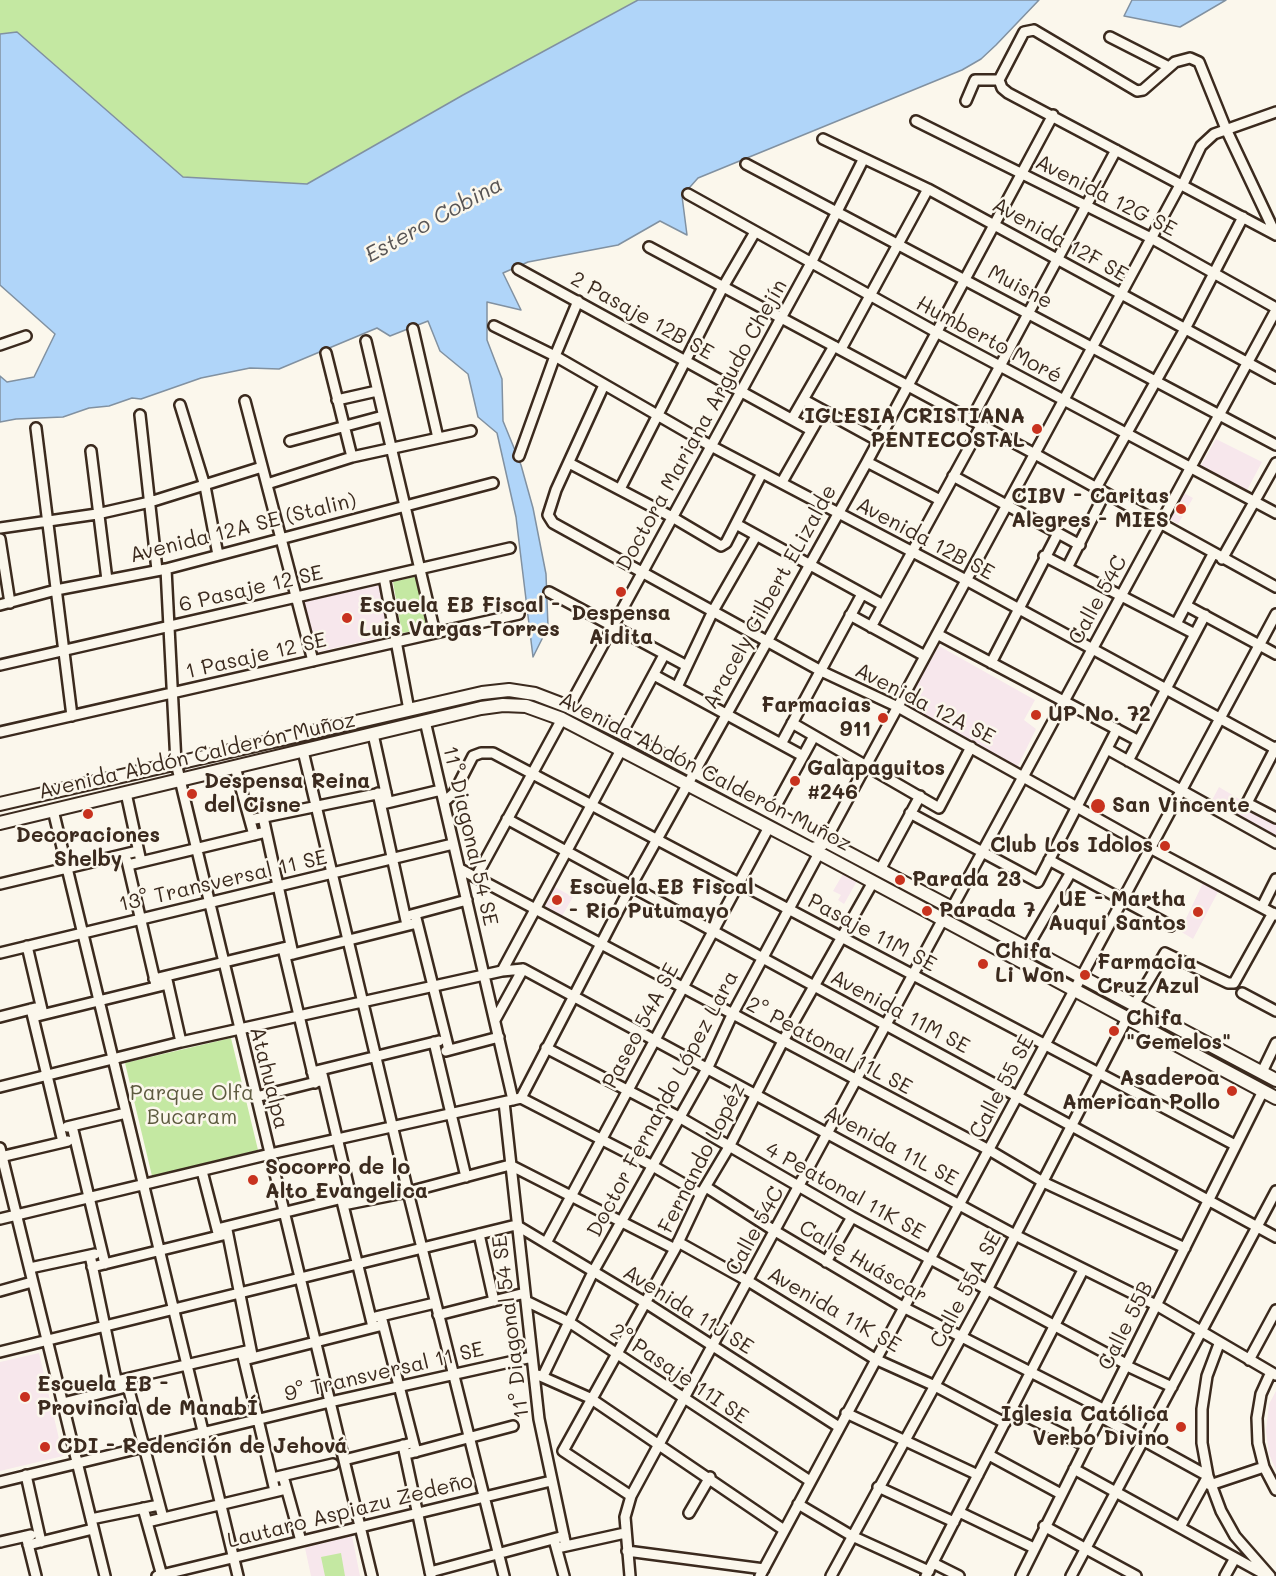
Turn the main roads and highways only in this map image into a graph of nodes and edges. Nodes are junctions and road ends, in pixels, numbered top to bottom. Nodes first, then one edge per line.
1 (0, 804) edge
2 (0, 823) edge
3 (1276, 1080) edge
4 (1276, 1098) edge

1 - 3 main road, Avenida Abdón Calderón Muñoz
2 - 4 main road, Avenida Abdón Calderón Muñoz

